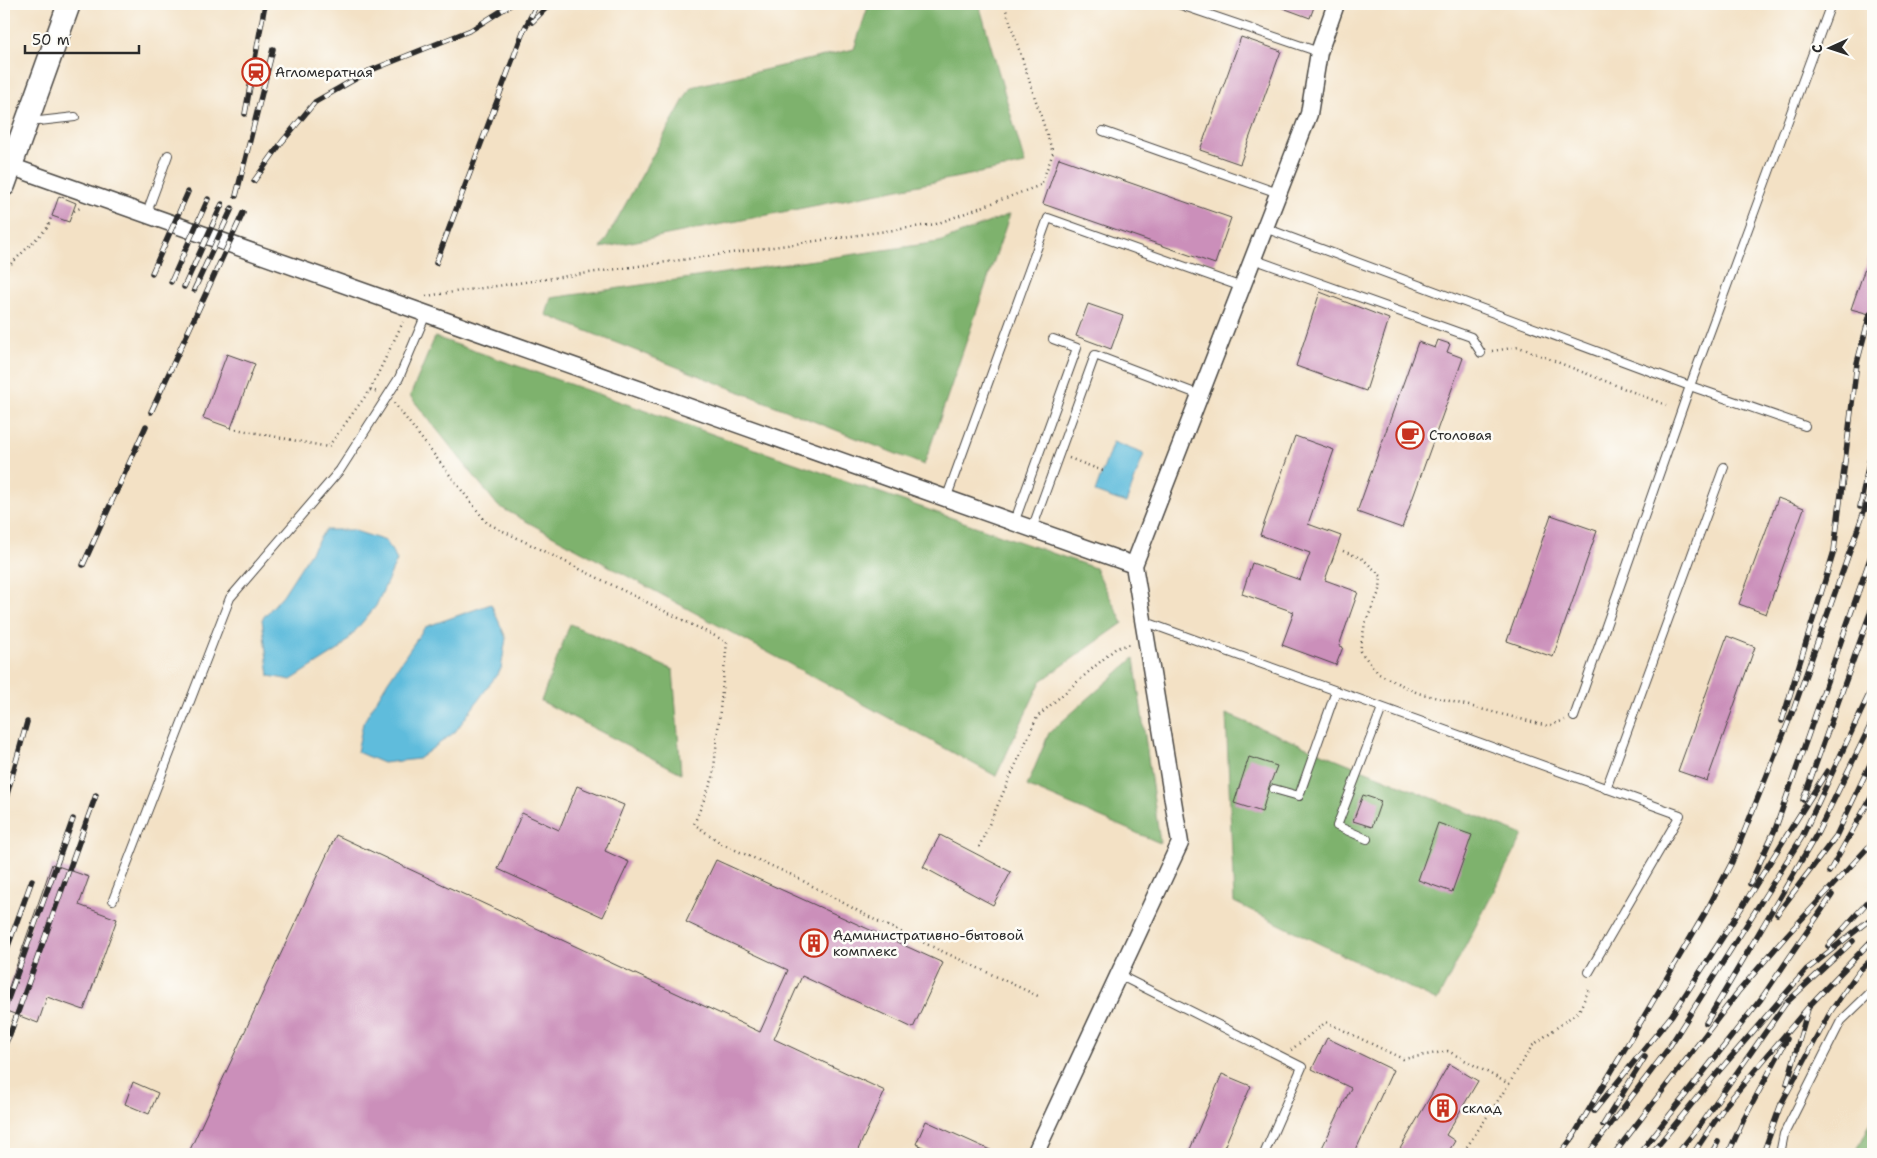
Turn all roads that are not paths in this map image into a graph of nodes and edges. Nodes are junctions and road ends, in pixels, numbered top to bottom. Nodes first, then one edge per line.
1 (68, 4) edge
2 (1178, 4) edge
3 (1336, 4) edge
4 (1831, 4) edge
5 (1319, 52) junction
6 (75, 117) dead end
7 (26, 123) junction
8 (1103, 131) dead end
9 (168, 155) dead end
10 (7, 175) edge
11 (1278, 193) junction
12 (146, 214) junction
13 (1265, 228) junction
14 (1253, 259) junction
15 (1242, 287) junction
16 (426, 314) junction
17 (1053, 339) dead end
18 (1481, 353) road end
19 (1690, 386) junction
20 (1200, 395) junction
21 (1805, 426) dead end
22 (1724, 467) dead end
23 (946, 499) junction
24 (1014, 523) junction
25 (1032, 530) junction
26 (1134, 565) junction
27 (1143, 621) junction
28 (1336, 691) junction
29 (1382, 708) junction
30 (1574, 717) road end
31 (1274, 789) dead end
32 (1606, 789) junction
33 (1366, 839) dead end
34 (113, 900) dead end
35 (1589, 972) dead end
36 (1118, 975) junction
37 (1873, 990) edge
38 (1035, 1154) edge
39 (1264, 1154) edge
40 (1780, 1154) edge

1 - 7 main road
2 - 5 lane
3 - 5 street
4 - 19 lane
5 - 11 street
6 - 7 lane
7 - 10 main road
8 - 11 lane
9 - 12 lane
10 - 12 street
11 - 13 street
12 - 16 street
13 - 14 street
13 - 19 lane
14 - 15 street
14 - 18 lane
15 - 20 street
15 - 23 lane
16 - 23 street
16 - 34 lane
17 - 24 lane
19 - 21 lane
19 - 30 lane
20 - 25 lane
20 - 26 street
22 - 32 lane
23 - 24 street
24 - 25 street
25 - 26 street
26 - 27 street
27 - 28 lane
27 - 36 street
28 - 29 lane
28 - 31 lane
29 - 32 lane
29 - 33 lane
32 - 35 lane
36 - 38 street
36 - 39 lane
37 - 40 lane

